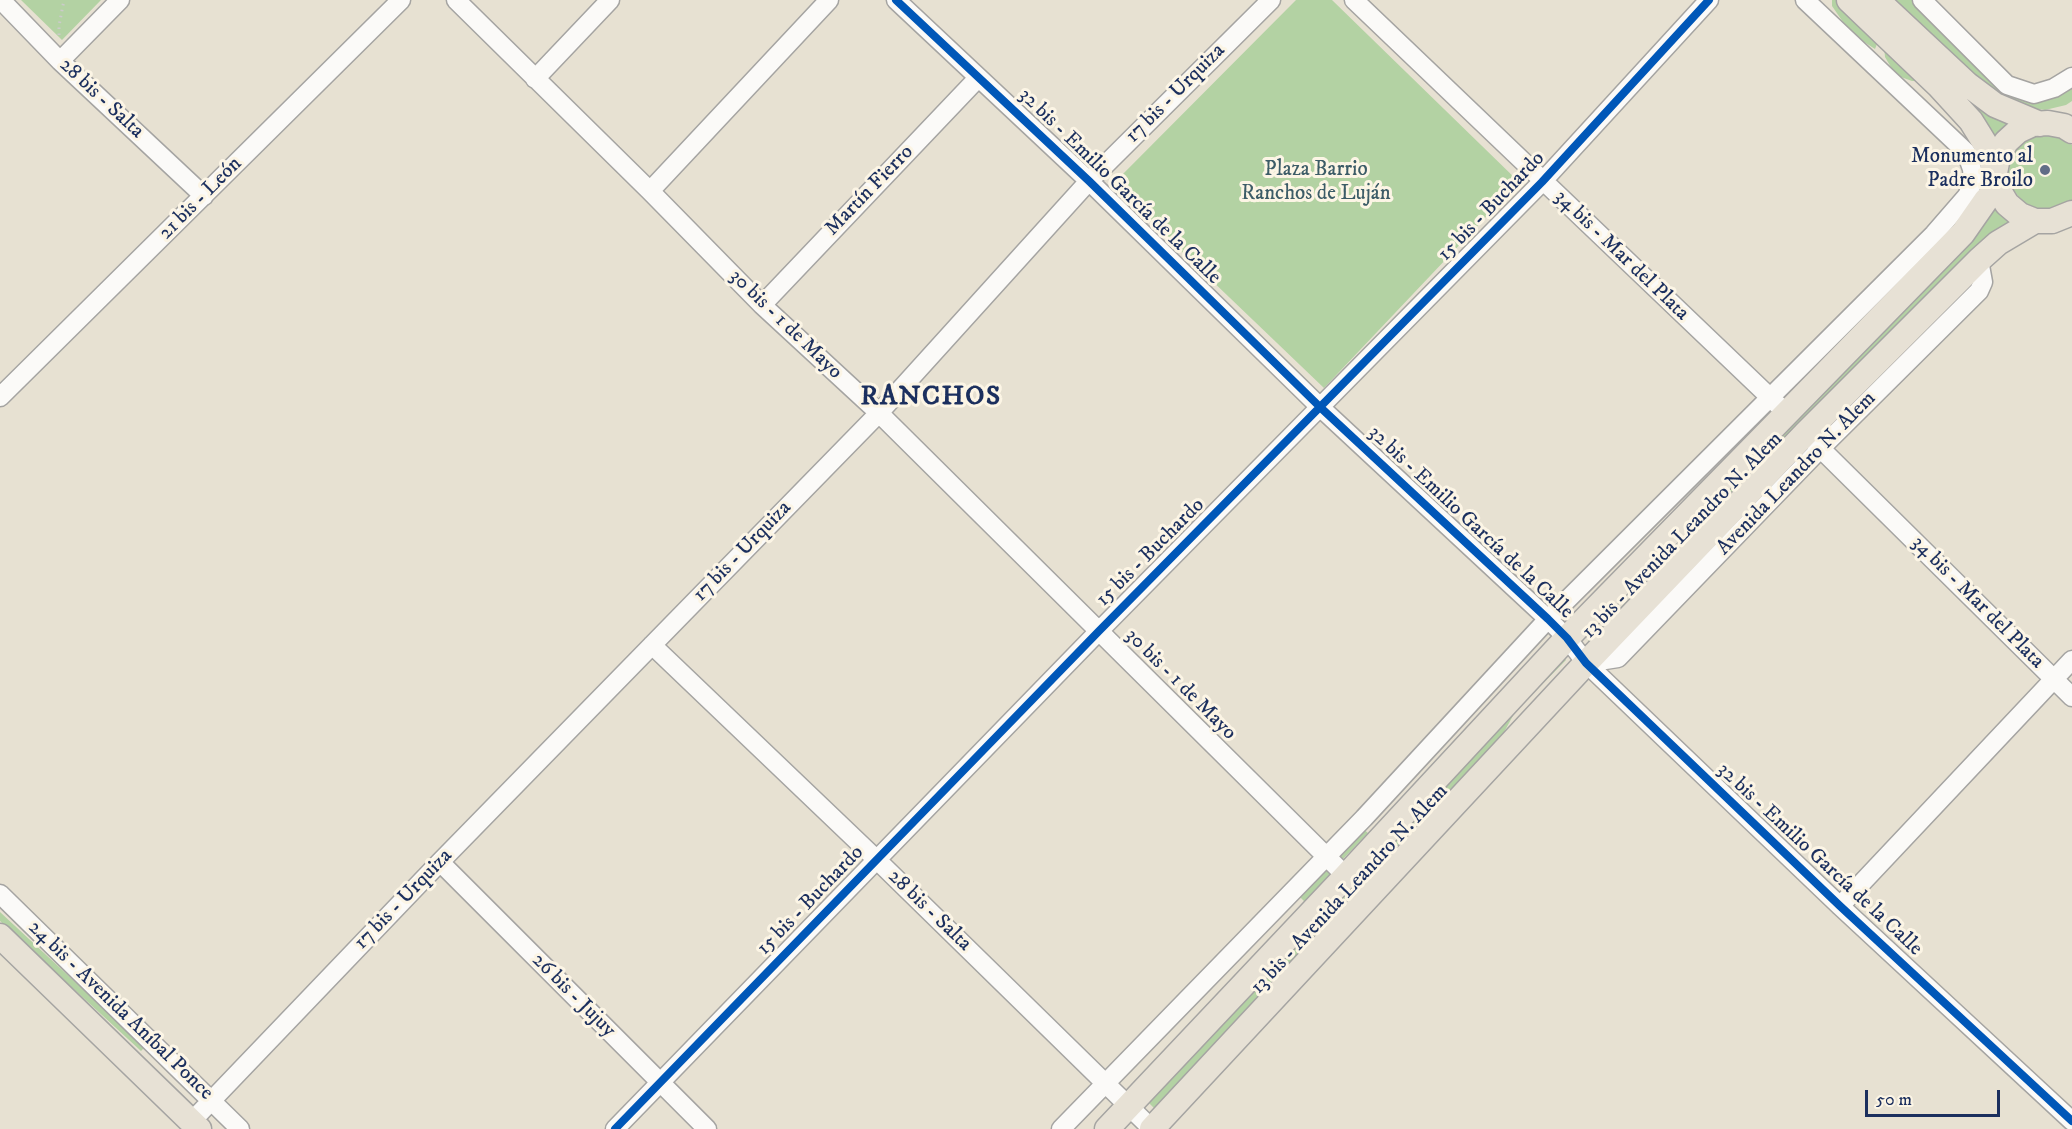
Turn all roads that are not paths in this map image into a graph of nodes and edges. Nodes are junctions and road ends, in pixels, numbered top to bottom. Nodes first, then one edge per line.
1 (1, 0) edge
2 (120, 0) edge
3 (401, 0) edge
4 (456, 0) edge
5 (610, 0) edge
6 (829, 0) edge
7 (896, 0) edge
8 (1271, 0) edge
9 (1354, 0) edge
10 (1709, 0) edge
11 (1805, 0) edge
12 (1849, 0) edge
13 (1877, 0) edge
14 (1923, 0) edge
15 (60, 61) junction
16 (2072, 76) edge
17 (978, 78) junction
18 (535, 79) junction
19 (2072, 110) edge
20 (2044, 123) junction
21 (2072, 132) edge
22 (1089, 181) junction
23 (1542, 182) junction
24 (1997, 184) junction
25 (650, 190) junction
26 (204, 196) junction
27 (2058, 222) edge
28 (762, 305) junction
29 (0, 397) edge
30 (1778, 405) junction
31 (1321, 408) junction
32 (879, 413) junction
33 (1813, 441) junction
34 (1548, 619) junction
35 (1099, 631) junction
36 (1567, 638) junction
37 (652, 645) junction
38 (2072, 660) edge
39 (1586, 663) junction
40 (2054, 679) junction
41 (2072, 697) edge
42 (1327, 856) junction
43 (876, 859) junction
44 (440, 862) junction
45 (1346, 876) junction
46 (0, 894) edge
47 (1840, 906) junction
48 (0, 936) edge
49 (660, 1083) junction
50 (1105, 1084) junction
51 (212, 1101) junction
52 (1129, 1107) junction
53 (2072, 1120) edge
54 (195, 1125) edge
55 (240, 1129) edge
56 (615, 1129) edge
57 (707, 1129) edge
58 (1061, 1129) edge
59 (1107, 1129) edge
60 (1152, 1129) edge

1 - 15 street, 28 bis - Salta
2 - 15 street
3 - 26 street, 21 bis - León
4 - 18 street, 30 bis - 1 de Mayo
5 - 18 street
6 - 25 street
7 - 17 street, 32 bis - Emilio García de la Calle
8 - 22 street, 17 bis - Urquiza
9 - 23 street, 34 bis - Mar del Plata
10 - 23 street, 15 bis - Buchardo
11 - 30 street, 13 bis - Avenida Leandro N. Alem
12 - 24 main road
13 - 20 main road
14 - 16 street
15 - 26 street, 28 bis - Salta
17 - 22 street, 32 bis - Emilio García de la Calle
17 - 28 street, Martín Fierro
18 - 25 street, 30 bis - 1 de Mayo
19 - 20 main road
20 - 21 main road
20 - 24 main road
22 - 31 street, 32 bis - Emilio García de la Calle
22 - 32 street, 17 bis - Urquiza
23 - 30 street, 34 bis - Mar del Plata
23 - 31 street, 15 bis - Buchardo
24 - 27 main road
24 - 30 main road, 13 bis - Avenida Leandro N. Alem
25 - 28 street, 30 bis - 1 de Mayo
26 - 29 street, 21 bis - León
27 - 33 main road, 13 bis - Avenida Leandro N. Alem
28 - 32 street, 30 bis - 1 de Mayo
30 - 34 street, 13 bis - Avenida Leandro N. Alem
30 - 36 main road, 13 bis - Avenida Leandro N. Alem
31 - 34 street, 32 bis - Emilio García de la Calle
31 - 35 street, 15 bis - Buchardo
32 - 35 street, 30 bis - 1 de Mayo
32 - 37 street, 17 bis - Urquiza
33 - 39 main road, 13 bis - Avenida Leandro N. Alem
33 - 40 street, 34 bis - Mar del Plata
34 - 36 street, 32 bis - Emilio García de la Calle
34 - 42 street, 13 bis - Avenida Leandro N. Alem
35 - 42 street, 30 bis - 1 de Mayo
35 - 43 street, 15 bis - Buchardo
36 - 39 street, 32 bis - Emilio García de la Calle
36 - 45 main road, 13 bis - Avenida Leandro N. Alem
37 - 43 street, 28 bis - Salta
37 - 44 street, 17 bis - Urquiza
38 - 40 street
39 - 47 street, 32 bis - Emilio García de la Calle
39 - 60 main road, 13 bis - Avenida Leandro N. Alem
40 - 41 street, 34 bis - Mar del Plata
40 - 47 street
42 - 45 street, 30 bis - 1 de Mayo
42 - 50 street, 13 bis - Avenida Leandro N. Alem
43 - 49 street, 15 bis - Buchardo
43 - 50 street, 28 bis - Salta
44 - 49 street, 26 bis - Jujuy
44 - 51 street, 17 bis - Urquiza
45 - 52 main road, 13 bis - Avenida Leandro N. Alem
46 - 51 street, 24 bis - Avenida Aníbal Ponce
47 - 53 street, 32 bis - Emilio García de la Calle
48 - 54 main road, 24 bis - Avenida Aníbal Ponce
49 - 56 street, 15 bis - Buchardo
49 - 57 street, 26 bis - Jujuy
50 - 52 street, 28 bis - Salta
50 - 58 street, 13 bis - Avenida Leandro N. Alem
51 - 54 street, 17 bis - Urquiza
51 - 55 street, 24 bis - Avenida Aníbal Ponce
52 - 59 main road, 13 bis - Avenida Leandro N. Alem
52 - 60 street, 28 bis - Salta

